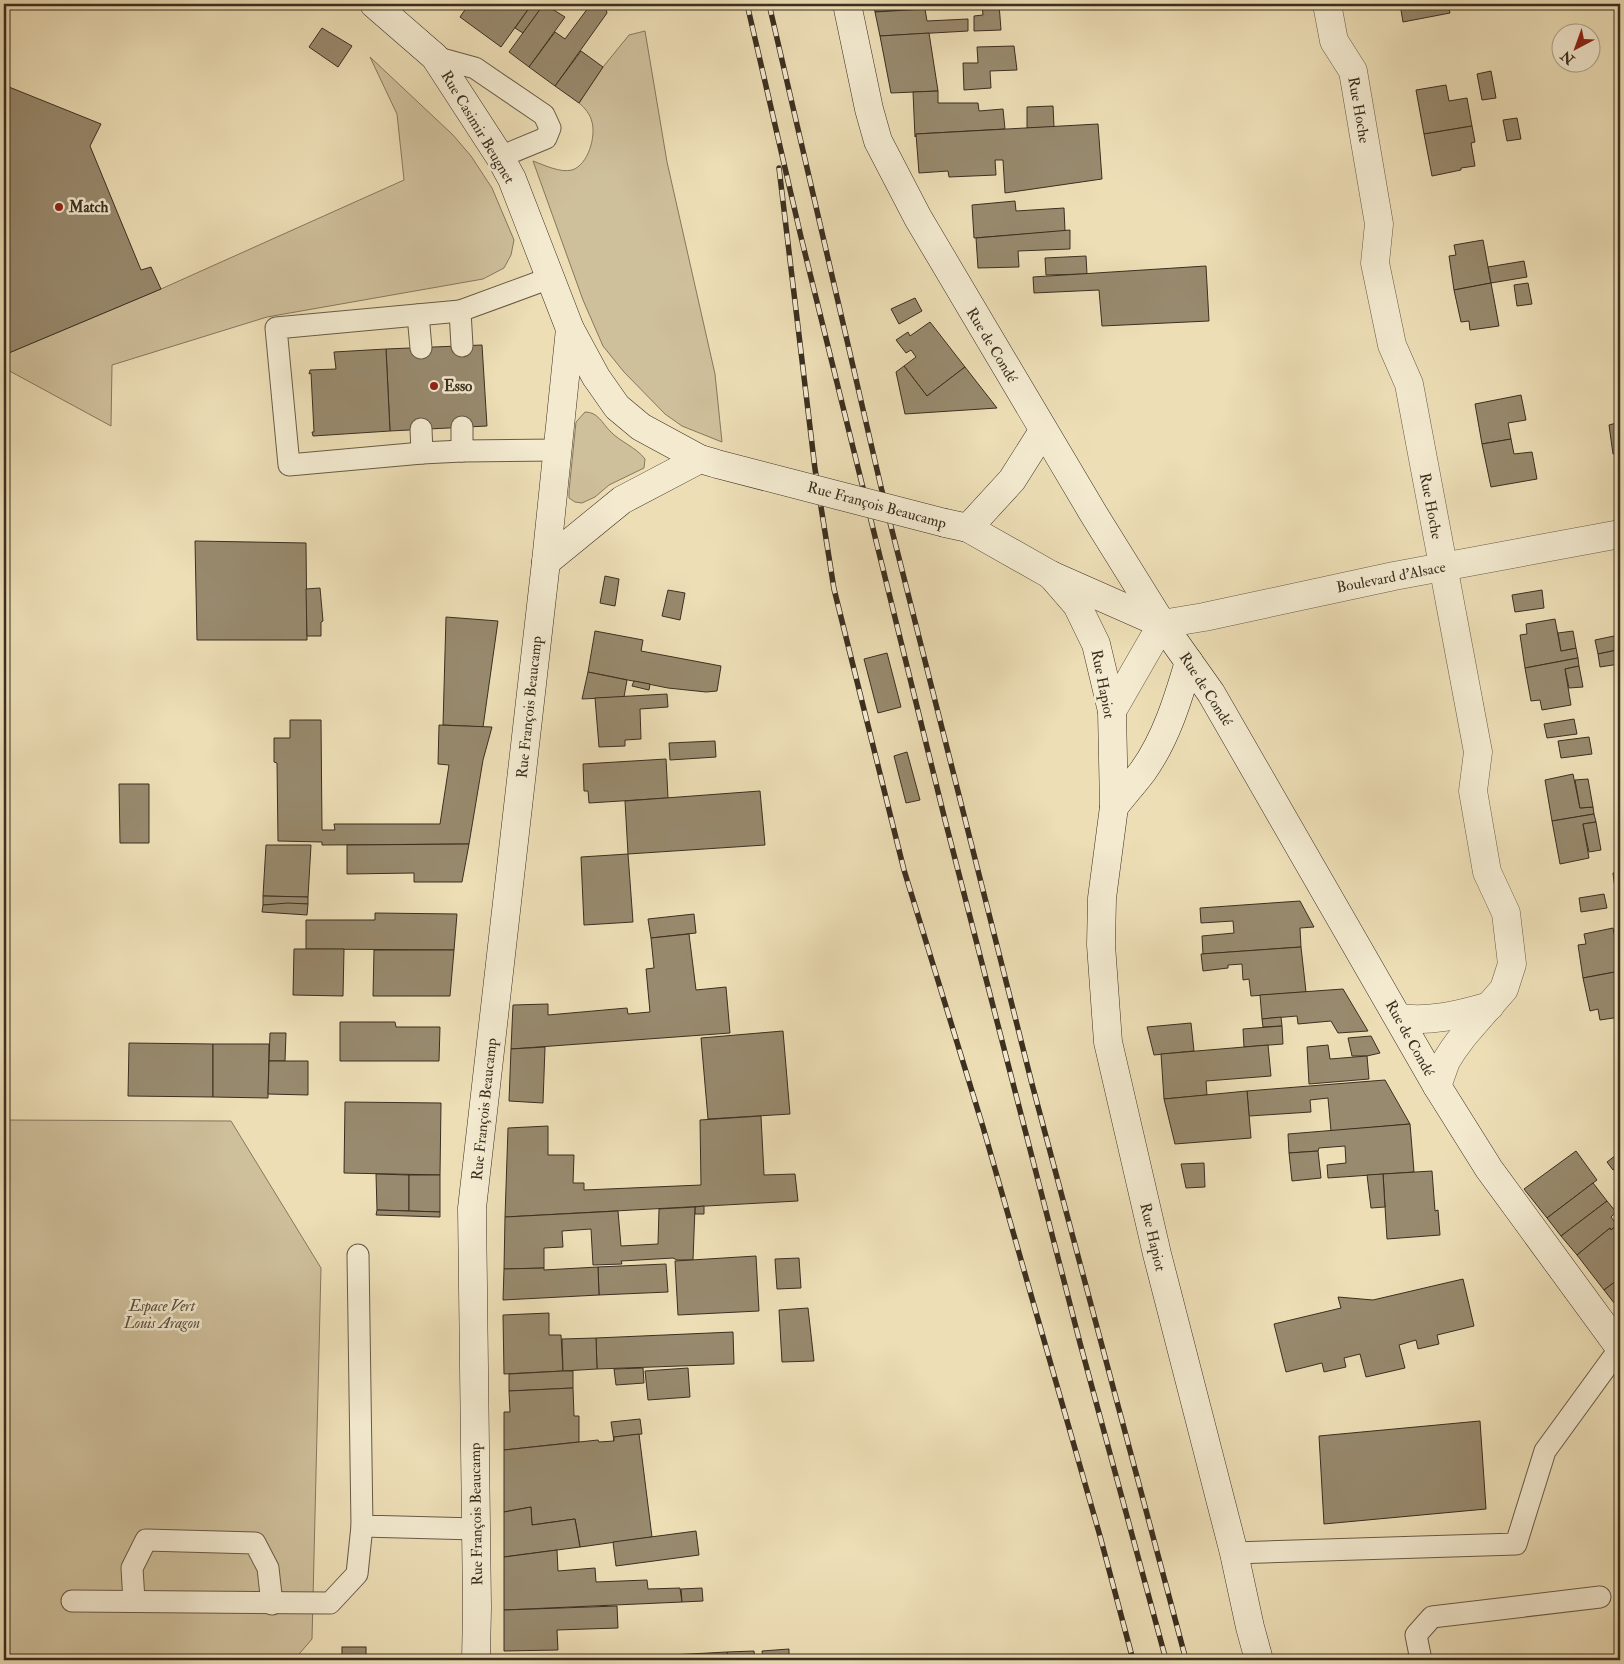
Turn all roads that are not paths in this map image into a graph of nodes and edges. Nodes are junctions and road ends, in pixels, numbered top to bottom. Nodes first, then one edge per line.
1 (374, 4) edge
2 (848, 4) edge
3 (1327, 4) edge
4 (435, 57) junction
5 (500, 157) junction
6 (550, 278) junction
7 (460, 311) junction
8 (418, 315) junction
9 (570, 329) junction
10 (462, 346) dead end
11 (421, 348) dead end
12 (462, 427) dead end
13 (421, 429) dead end
14 (1043, 432) junction
15 (557, 450) junction
16 (462, 451) junction
17 (422, 452) junction
18 (708, 462) junction
19 (956, 526) junction
20 (1620, 534) edge
21 (546, 562) junction
22 (1442, 567) junction
23 (1051, 575) junction
24 (1162, 624) junction
25 (1189, 662) junction
26 (1112, 711) junction
27 (1114, 807) junction
28 (1490, 1006) junction
29 (1399, 1018) junction
30 (1436, 1086) junction
31 (358, 1255) dead end
32 (1620, 1348) edge
33 (362, 1526) junction
34 (476, 1529) junction
35 (1234, 1553) junction
36 (1600, 1597) dead end
37 (72, 1600) dead end
38 (134, 1601) junction
39 (272, 1604) junction
40 (476, 1660) edge
41 (1259, 1660) edge
42 (1421, 1660) edge

1 - 4 street, Rue Casimir Beugnet
2 - 14 street, Rue de Condé
3 - 22 street, Rue Hoche
4 - 5 street, Rue Casimir Beugnet
4 - 5 lane
5 - 6 street, Rue Casimir Beugnet
6 - 7 lane
6 - 9 street, Rue Casimir Beugnet
7 - 8 lane
7 - 10 lane
8 - 11 lane
8 - 17 lane
9 - 15 street, Rue François Beaucamp
9 - 18 street, Rue François Beaucamp
12 - 16 lane
13 - 17 lane
14 - 19 street
14 - 24 street, Rue de Condé
15 - 16 lane
15 - 21 street, Rue François Beaucamp
16 - 17 lane
18 - 19 street, Rue François Beaucamp, bridge
18 - 21 street
19 - 23 street, Rue François Beaucamp
20 - 22 street, Boulevard d'Alsace
21 - 34 street, Rue François Beaucamp
22 - 24 street, Boulevard d'Alsace
22 - 28 street, Rue Hoche
23 - 24 street
23 - 26 street, Rue Hapiot
24 - 25 street, Rue de Condé
24 - 26 street
25 - 27 street
25 - 29 street, Rue de Condé
26 - 27 street, Rue Hapiot
27 - 35 street, Rue Hapiot
28 - 29 street
28 - 30 street, Rue Hoche
29 - 30 street, Rue de Condé
30 - 32 street, Rue de Condé
31 - 33 lane
32 - 35 lane
33 - 34 lane
33 - 39 lane
34 - 40 street, Rue François Beaucamp
35 - 41 street, Rue Hapiot
36 - 42 lane
37 - 38 lane
38 - 39 lane
38 - 39 lane

